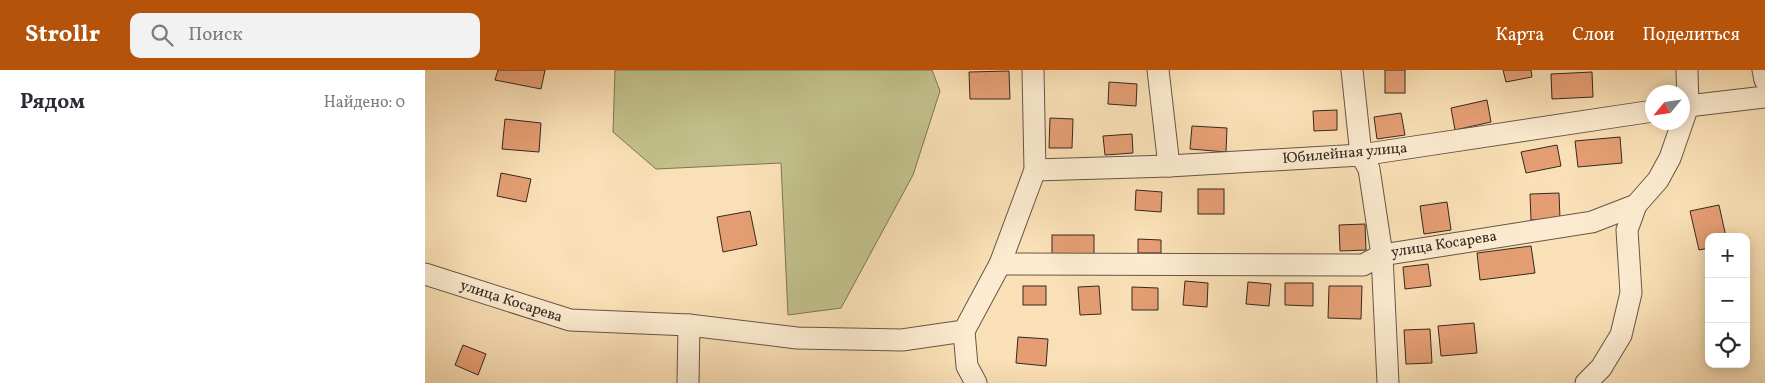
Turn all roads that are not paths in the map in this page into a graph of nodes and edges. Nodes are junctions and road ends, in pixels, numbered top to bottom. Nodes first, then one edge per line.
1 (1033, 70) edge
2 (1158, 70) edge
3 (1351, 70) edge
4 (1687, 70) edge
5 (1763, 70) edge
6 (1765, 80) edge
7 (1686, 85) edge
8 (1765, 97) edge
9 (1690, 105) edge
10 (1645, 112) edge
11 (1678, 130) edge
12 (1361, 155) junction
13 (1169, 166) junction
14 (1035, 170) junction
15 (1636, 205) junction
16 (1382, 254) junction
17 (1000, 264) junction
18 (425, 274) edge
19 (689, 325) junction
20 (964, 331) junction
21 (688, 383) edge
22 (976, 383) edge
23 (1388, 383) edge
24 (1586, 383) edge

1 - 14 street
2 - 13 street
3 - 12 street
4 - 7 street
5 - 6 street
8 - 9 street
10 - 12 street, Юбилейная улица
11 - 15 street, улица Косарева
12 - 13 street, Юбилейная улица
12 - 16 street
13 - 14 street, Юбилейная улица
14 - 17 street
15 - 16 street, улица Косарева
15 - 24 street
16 - 17 street, улица Косарева
16 - 23 street
17 - 20 street
18 - 19 street, улица Косарева
19 - 20 street, улица Косарева
19 - 21 street
20 - 22 street

